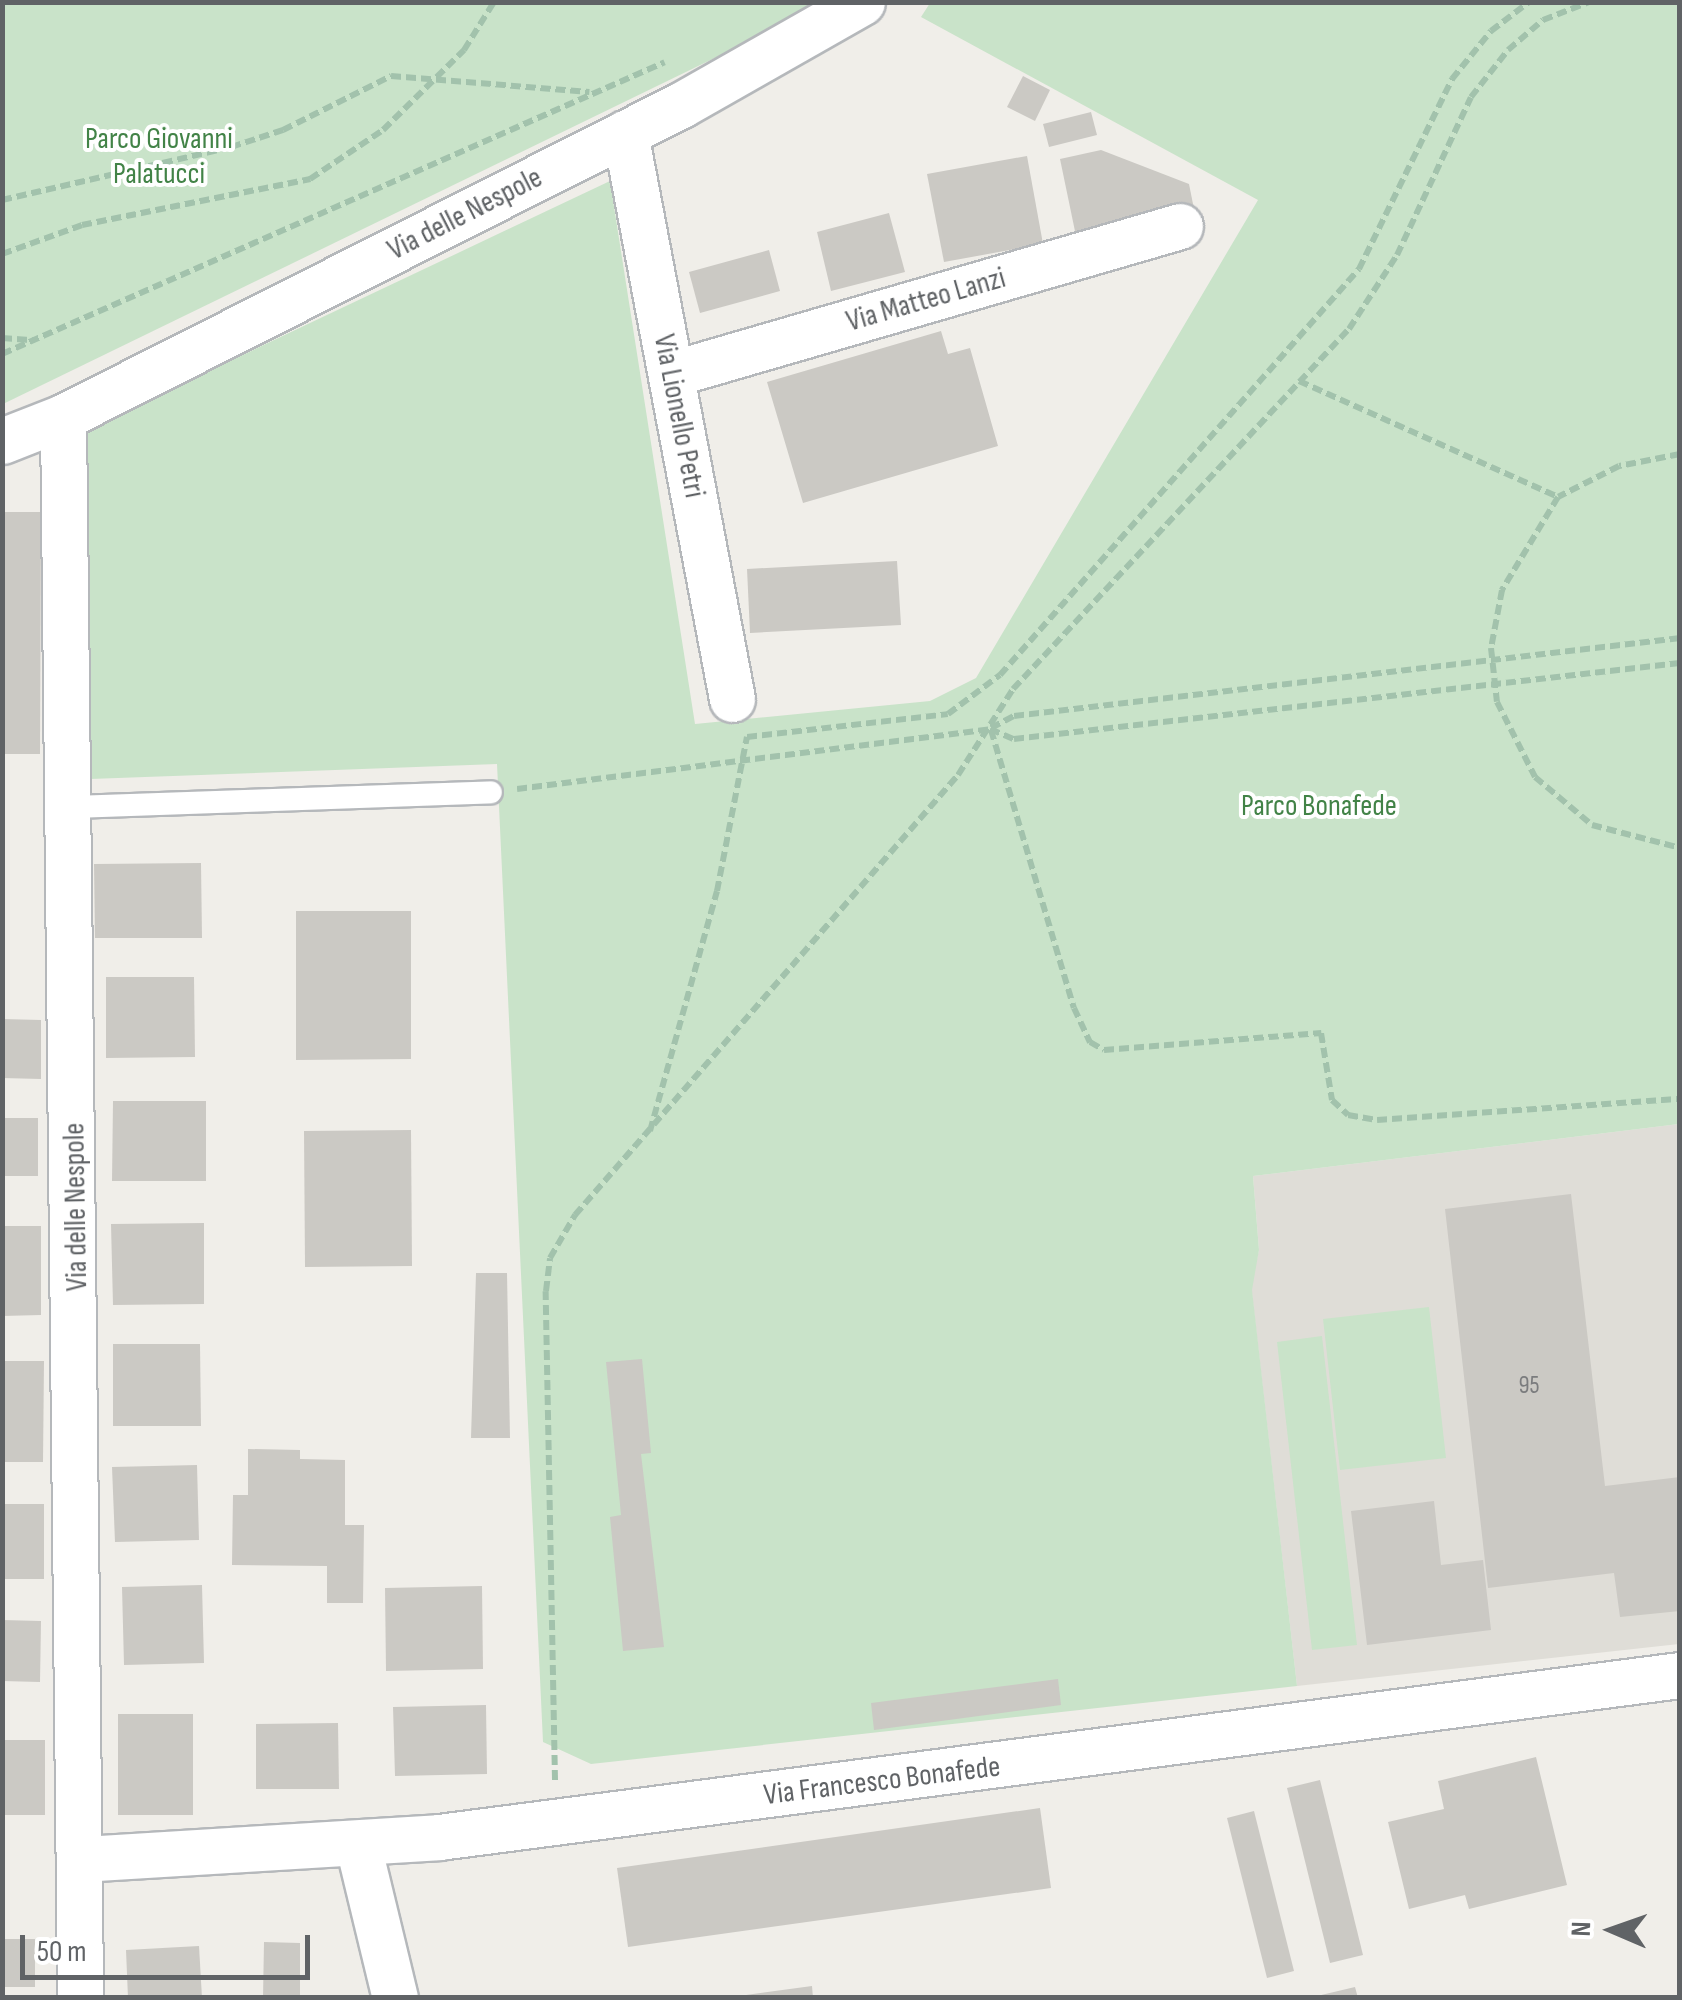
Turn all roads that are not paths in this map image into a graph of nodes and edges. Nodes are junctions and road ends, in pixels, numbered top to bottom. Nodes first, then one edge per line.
1 (862, 2) edge
2 (625, 134) junction
3 (1180, 226) dead end
4 (671, 374) junction
5 (63, 417) junction
6 (2, 441) edge
7 (732, 699) dead end
8 (490, 792) road end
9 (70, 807) junction
10 (1680, 1675) edge
11 (358, 1846) junction
12 (82, 1859) junction
13 (80, 1998) edge
14 (395, 1998) edge

1 - 2 street, Via delle Nespole
2 - 4 street, Via Lionello Petri
2 - 5 street, Via delle Nespole
3 - 4 street, Via Matteo Lanzi
4 - 7 street, Via Lionello Petri
5 - 6 street, Via delle Nespole
5 - 9 street, Via delle Nespole
8 - 9 lane
9 - 12 street, Via delle Nespole
10 - 11 street, Via Francesco Bonafede
11 - 12 street, Via Francesco Bonafede
11 - 14 street
12 - 13 street, Via delle Nespole

